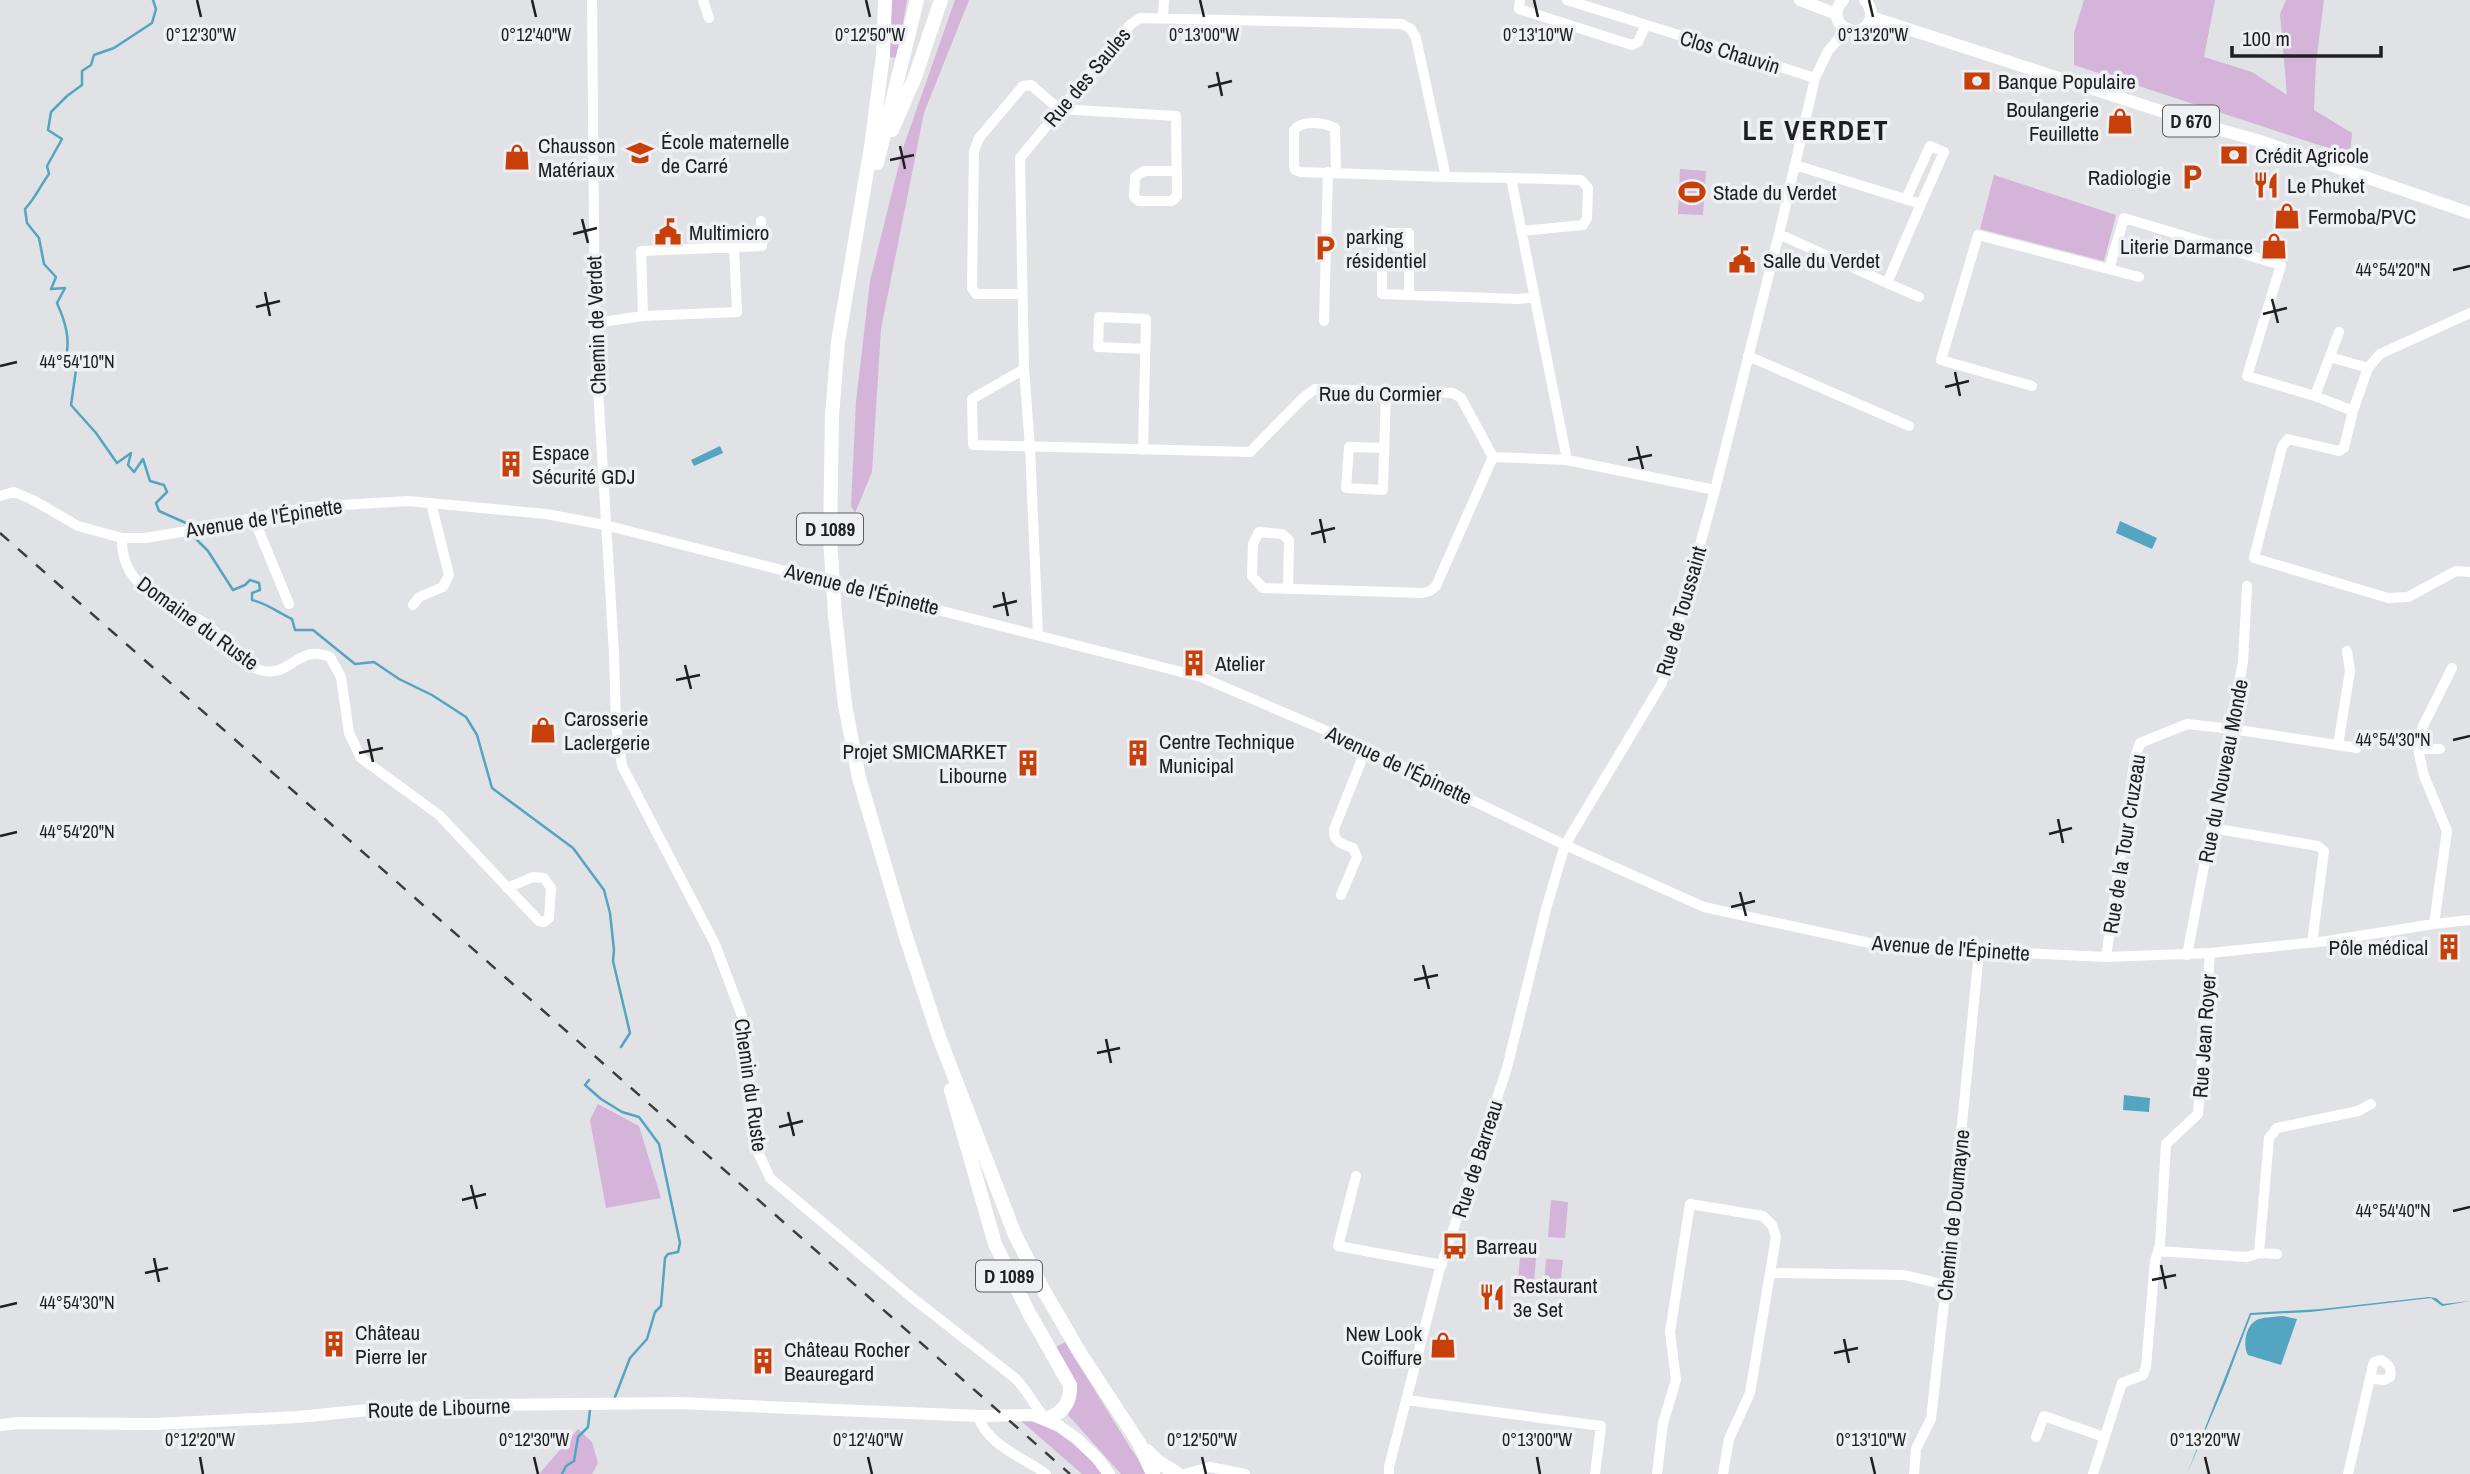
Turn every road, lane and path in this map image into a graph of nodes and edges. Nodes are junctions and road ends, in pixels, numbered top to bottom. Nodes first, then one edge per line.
1 (592, 0) edge
2 (703, 0) edge
3 (885, 0) edge
4 (917, 0) edge
5 (941, 0) edge
6 (1164, 0) edge
7 (1520, 0) edge
8 (1567, 0) edge
9 (1800, 0) edge
10 (1841, 0) edge
11 (1865, 0) edge
12 (1836, 14) junction
13 (1163, 17) junction
14 (1871, 17) junction
15 (709, 18) dead end
16 (1644, 26) junction
17 (1847, 29) junction
18 (1815, 78) junction
19 (1059, 109) junction
20 (1795, 165) junction
21 (876, 167) junction
22 (1177, 171) junction
23 (1332, 173) junction
24 (1446, 177) junction
25 (1511, 178) junction
26 (1906, 199) junction
27 (1922, 204) junction
28 (2470, 213) edge
29 (761, 221) dead end
30 (1521, 231) junction
31 (1779, 234) junction
32 (734, 247) junction
33 (2109, 270) junction
34 (2138, 277) dead end
35 (849, 280) junction
36 (1887, 283) junction
37 (1022, 294) junction
38 (1409, 295) junction
39 (1534, 297) junction
40 (1919, 297) dead end
41 (2470, 313) edge
42 (643, 316) junction
43 (1324, 321) dead end
44 (595, 323) junction
45 (2339, 332) dead end
46 (1145, 349) junction
47 (1748, 356) junction
48 (2330, 357) junction
49 (2368, 368) junction
50 (1024, 369) junction
51 (2032, 386) dead end
52 (1386, 391) junction
53 (2315, 396) junction
54 (2353, 411) junction
55 (1909, 426) dead end
56 (1030, 447) junction
57 (1384, 448) junction
58 (1143, 450) junction
59 (1493, 457) junction
60 (1567, 460) junction
61 (1715, 490) junction
62 (2, 491) edge
63 (431, 503) junction
64 (253, 517) junction
65 (605, 525) junction
66 (122, 538) junction
67 (2470, 572) edge
68 (2247, 586) dead end
69 (1288, 589) junction
70 (289, 604) dead end
71 (413, 605) dead end
72 (1038, 634) junction
73 (2347, 651) dead end
74 (2452, 668) dead end
75 (2232, 729) junction
76 (2338, 745) junction
77 (2357, 748) dead end
78 (1366, 749) junction
79 (2418, 749) junction
80 (2440, 749) dead end
81 (2212, 828) junction
82 (1565, 845) junction
83 (507, 888) junction
84 (1341, 895) dead end
85 (2470, 920) edge
86 (2434, 924) junction
87 (2312, 943) junction
88 (1979, 952) junction
89 (2210, 953) junction
90 (2186, 955) junction
91 (2106, 957) junction
92 (939, 1037) junction
93 (2371, 1104) dead end
94 (1356, 1175) dead end
95 (2158, 1251) junction
96 (2259, 1253) junction
97 (2277, 1254) dead end
98 (1442, 1265) junction
99 (1771, 1273) junction
100 (1947, 1285) junction
101 (2372, 1379) dead end
102 (1406, 1400) junction
103 (978, 1416) junction
104 (1046, 1419) junction
105 (0, 1425) edge
106 (2036, 1437) dead end
107 (2104, 1437) junction
108 (1139, 1443) junction
109 (1046, 1474) edge
110 (1109, 1474) edge
111 (1153, 1474) edge
112 (1174, 1474) edge
113 (1184, 1474) edge
114 (1238, 1474) edge
115 (1389, 1474) edge
116 (1595, 1474) edge
117 (1657, 1474) edge
118 (1723, 1474) edge
119 (1914, 1474) edge
120 (2093, 1474) edge
121 (2348, 1474) edge

1 - 44 street, Chemin de Verdet
2 - 15 street
3 - 35 highway
4 - 21 highway, D 1089
5 - 21 highway
6 - 13 street
7 - 16 street
8 - 16 street, Clos Chauvin
9 - 12 main road
10 - 12 main road
11 - 14 main road
12 - 17 main road
13 - 19 street, Rue des Saules
13 - 24 street, Rue des Saules
14 - 17 main road
14 - 28 main road, D 670
16 - 18 street, Clos Chauvin
17 - 18 street, Rue de Toussaint
18 - 20 street, Rue de Toussaint
19 - 22 street
19 - 37 street, Rue des Saules
19 - 37 street
20 - 26 street
20 - 31 street, Rue de Toussaint
21 - 35 highway, D 1089
22 - 22 street
23 - 23 street
23 - 24 street
23 - 43 street
24 - 25 street
25 - 30 street
25 - 30 street
26 - 27 street
26 - 27 street
27 - 36 street
29 - 32 street
30 - 39 street
31 - 36 street
31 - 47 street, Rue de Toussaint
32 - 42 street
32 - 42 street
33 - 34 street
33 - 51 street
33 - 53 street
35 - 92 highway, D 1089
36 - 40 street
37 - 50 street, Rue des Saules
38 - 38 street
38 - 39 street
39 - 60 street
41 - 49 street
42 - 44 street
44 - 65 street, Chemin de Verdet
45 - 48 street
46 - 46 street
46 - 58 street
47 - 55 street
47 - 61 street, Rue de Toussaint
48 - 49 street
48 - 53 street
49 - 54 street
50 - 56 street, Rue des Saules
50 - 56 street
52 - 57 street
52 - 58 street, Rue du Cormier
52 - 59 street, Rue du Cormier
53 - 54 street
54 - 67 street
56 - 58 street, Rue du Cormier
56 - 72 street, Rue des Saules
57 - 57 street
59 - 60 street
59 - 69 street
60 - 61 street
61 - 82 street, Rue de Toussaint
62 - 66 street, Avenue de l'Épinette
63 - 64 street, Avenue de l'Épinette
63 - 65 street, Avenue de l'Épinette
63 - 71 street
64 - 66 street, Avenue de l'Épinette
64 - 70 street
65 - 72 street, Avenue de l'Épinette
65 - 104 street, Chemin du Ruste
66 - 83 street, Domaine du Ruste
68 - 75 street, Rue du Nouveau Monde
69 - 69 street
72 - 78 street, Avenue de l'Épinette
73 - 76 street
74 - 79 street
75 - 76 street
75 - 81 street, Rue du Nouveau Monde
75 - 91 street, Rue de la Tour Cruzeau
76 - 77 street
78 - 82 street, Avenue de l'Épinette
78 - 84 street
79 - 80 street
79 - 86 street
81 - 87 street
81 - 90 street, Rue du Nouveau Monde
82 - 88 street, Avenue de l'Épinette
82 - 98 street, Rue de Barreau
83 - 83 street, Domaine du Ruste
85 - 86 street, Avenue de l'Épinette
86 - 87 street, Avenue de l'Épinette
87 - 89 street, Avenue de l'Épinette
88 - 91 street, Avenue de l'Épinette
88 - 100 street, Chemin de Doumayne
89 - 90 street, Avenue de l'Épinette
89 - 95 street, Rue Jean Royer
90 - 91 street, Avenue de l'Épinette
92 - 104 highway, D 1089
92 - 108 highway, D 1089
93 - 96 street
94 - 98 street
95 - 96 street
95 - 107 street, Rue Jean Royer
96 - 97 street
98 - 102 street, Rue de Barreau
99 - 100 street
99 - 117 street
99 - 118 street
100 - 119 street, Chemin de Doumayne
101 - 121 street
102 - 115 street, Rue de Barreau
102 - 116 street
103 - 104 main road, Route de Libourne
103 - 105 main road, Route de Libourne
103 - 109 street
104 - 110 main road
106 - 107 street
107 - 120 street
108 - 111 highway, D 1089
108 - 112 highway, D 1089
112 - 113 main road
113 - 114 street

